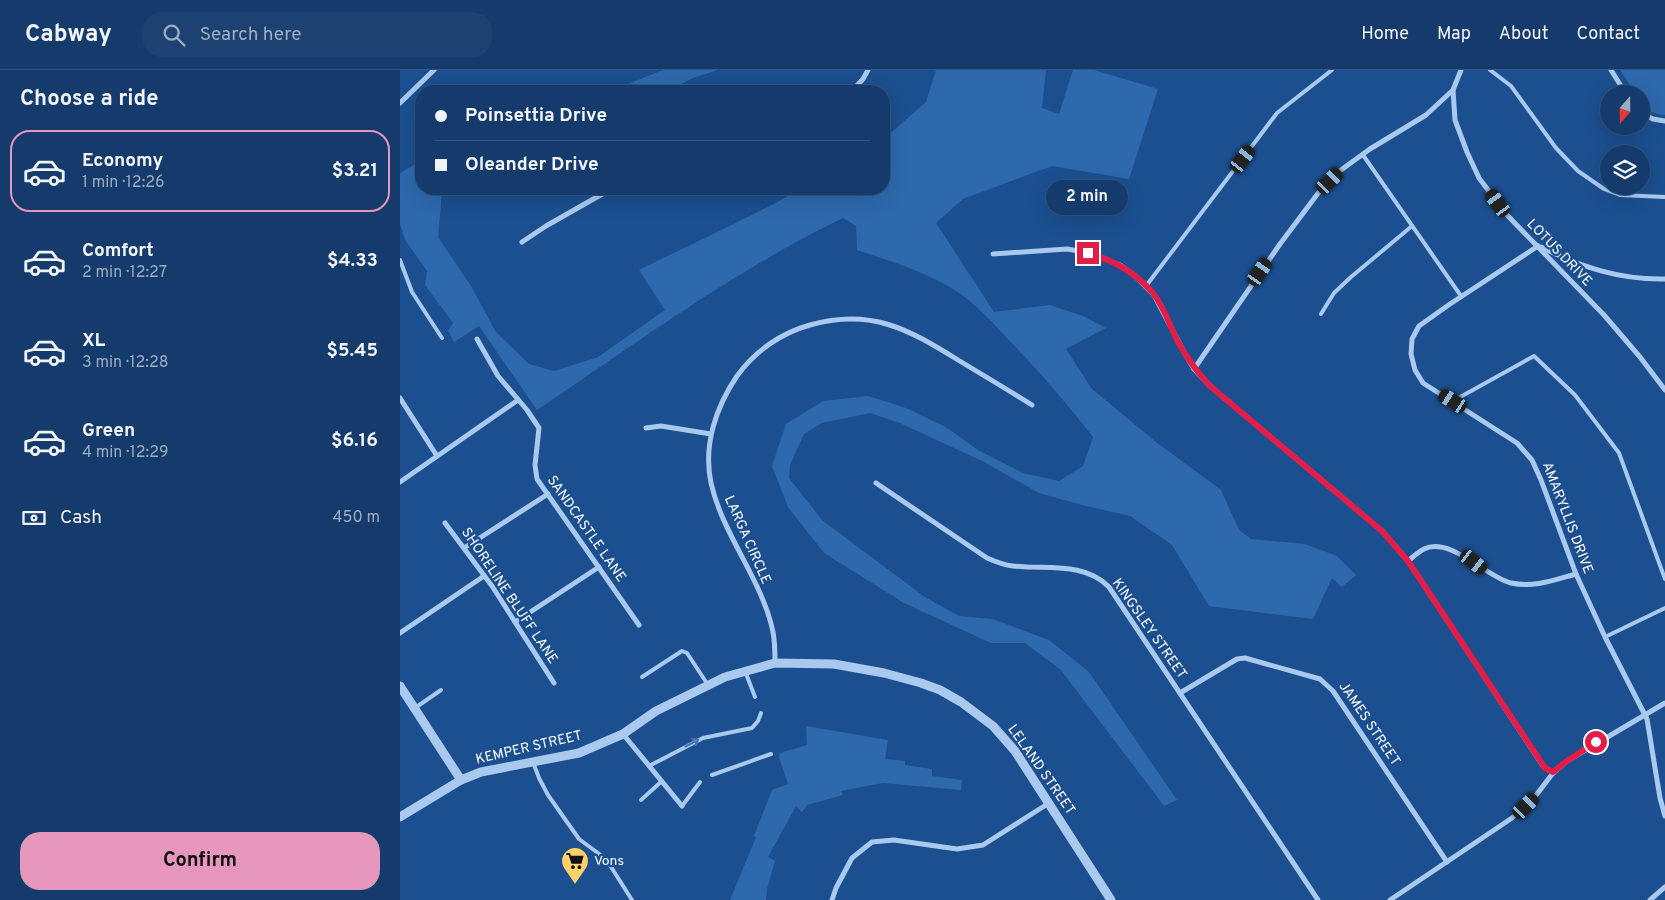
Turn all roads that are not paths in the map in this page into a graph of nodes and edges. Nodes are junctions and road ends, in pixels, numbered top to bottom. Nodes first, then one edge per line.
1 (434, 70) edge
2 (868, 70) edge
3 (1332, 70) edge
4 (1461, 70) edge
5 (1490, 70) edge
6 (1611, 70) edge
7 (419, 85) edge
8 (858, 85) edge
9 (1620, 85) edge
10 (415, 88) edge
11 (1453, 90) junction
12 (400, 103) edge
13 (1650, 118) edge
14 (1665, 121) edge
15 (1363, 154) junction
16 (600, 195) edge
17 (1665, 197) edge
18 (1412, 226) junction
19 (522, 242) dead end
20 (1538, 246) junction
21 (993, 254) dead end
22 (400, 260) edge
23 (1665, 279) edge
24 (1146, 286) junction
25 (1461, 296) junction
26 (1321, 314) dead end
27 (442, 338) dead end
28 (477, 339) dead end
29 (1194, 369) junction
30 (1665, 390) edge
31 (400, 398) edge
32 (518, 400) junction
33 (1453, 401) junction
34 (1032, 405) dead end
35 (646, 428) dead end
36 (711, 434) junction
37 (437, 456) junction
38 (400, 482) edge
39 (876, 483) dead end
40 (548, 494) junction
41 (445, 523) dead end
42 (464, 548) junction
43 (1408, 561) junction
44 (599, 567) junction
45 (1576, 574) junction
46 (484, 576) junction
47 (1665, 579) edge
48 (1665, 608) edge
49 (515, 622) junction
50 (639, 625) dead end
51 (400, 633) edge
52 (1605, 637) junction
53 (775, 662) junction
54 (745, 671) junction
55 (642, 676) dead end
56 (554, 682) dead end
57 (708, 685) junction
58 (400, 686) edge
59 (441, 690) dead end
60 (1180, 693) junction
61 (755, 697) dead end
62 (1665, 703) edge
63 (415, 708) junction
64 (761, 713) dead end
65 (1645, 714) junction
66 (623, 734) junction
67 (771, 754) dead end
68 (533, 762) junction
69 (649, 766) junction
70 (1553, 772) junction
71 (712, 775) dead end
72 (461, 780) junction
73 (662, 781) junction
74 (700, 782) dead end
75 (1662, 797) edge
76 (641, 800) dead end
77 (1049, 803) junction
78 (682, 806) joint
79 (1665, 816) edge
80 (400, 817) edge
81 (1447, 862) junction
82 (1665, 887) edge
83 (632, 900) edge
84 (832, 900) edge
85 (1111, 900) edge
86 (1318, 900) edge
87 (1390, 900) edge
88 (1650, 900) edge

1 - 7 street
2 - 8 street
3 - 24 lane
4 - 11 street
5 - 17 lane
6 - 9 street
10 - 12 street
11 - 15 street
11 - 20 street, LOTUS DRIVE
13 - 14 street
15 - 18 lane
15 - 29 street
16 - 19 street
18 - 25 lane
18 - 26 lane
20 - 23 street
20 - 25 street, AMARYLLIS DRIVE
20 - 30 street, LOTUS DRIVE
21 - 24 street
22 - 27 lane
24 - 29 street
25 - 33 street, AMARYLLIS DRIVE
28 - 32 street, SANDCASTLE LANE
29 - 43 street
31 - 37 street
32 - 37 street
32 - 40 street, SANDCASTLE LANE
33 - 45 street, AMARYLLIS DRIVE
33 - 47 lane
34 - 36 street, LARGA CIRCLE
35 - 36 street
36 - 53 street, LARGA CIRCLE
37 - 38 street
39 - 60 street, KINGSLEY STREET
40 - 42 street
40 - 44 street, SANDCASTLE LANE
41 - 42 street, SHORELINE BLUFF LANE
42 - 46 street, SHORELINE BLUFF LANE
43 - 45 street
43 - 70 street
44 - 49 street
44 - 50 street, SANDCASTLE LANE
45 - 52 street, AMARYLLIS DRIVE
46 - 49 street, SHORELINE BLUFF LANE
46 - 51 street
48 - 52 lane
49 - 56 street, SHORELINE BLUFF LANE
52 - 65 street, AMARYLLIS DRIVE
53 - 54 street, KEMPER STREET
53 - 77 street, LELAND STREET
54 - 57 street, KEMPER STREET
54 - 61 lane
55 - 57 lane
57 - 66 street, KEMPER STREET
58 - 63 street
59 - 63 lane
60 - 81 street, JAMES STREET
60 - 86 street, KINGSLEY STREET
62 - 65 street
63 - 72 street
69 -> 64 lane
65 - 70 street
65 - 75 street, AMARYLLIS DRIVE
66 - 68 street, KEMPER STREET
66 - 69 street
67 - 71 lane
68 - 72 street, KEMPER STREET
68 - 83 lane
69 - 73 street
70 - 81 street
72 - 80 street, KEMPER STREET
73 - 76 lane
73 - 78 street
74 - 78 lane
75 - 79 street, AMARYLLIS DRIVE
77 - 84 street
77 - 85 street, LELAND STREET
81 - 87 street
82 - 88 street

